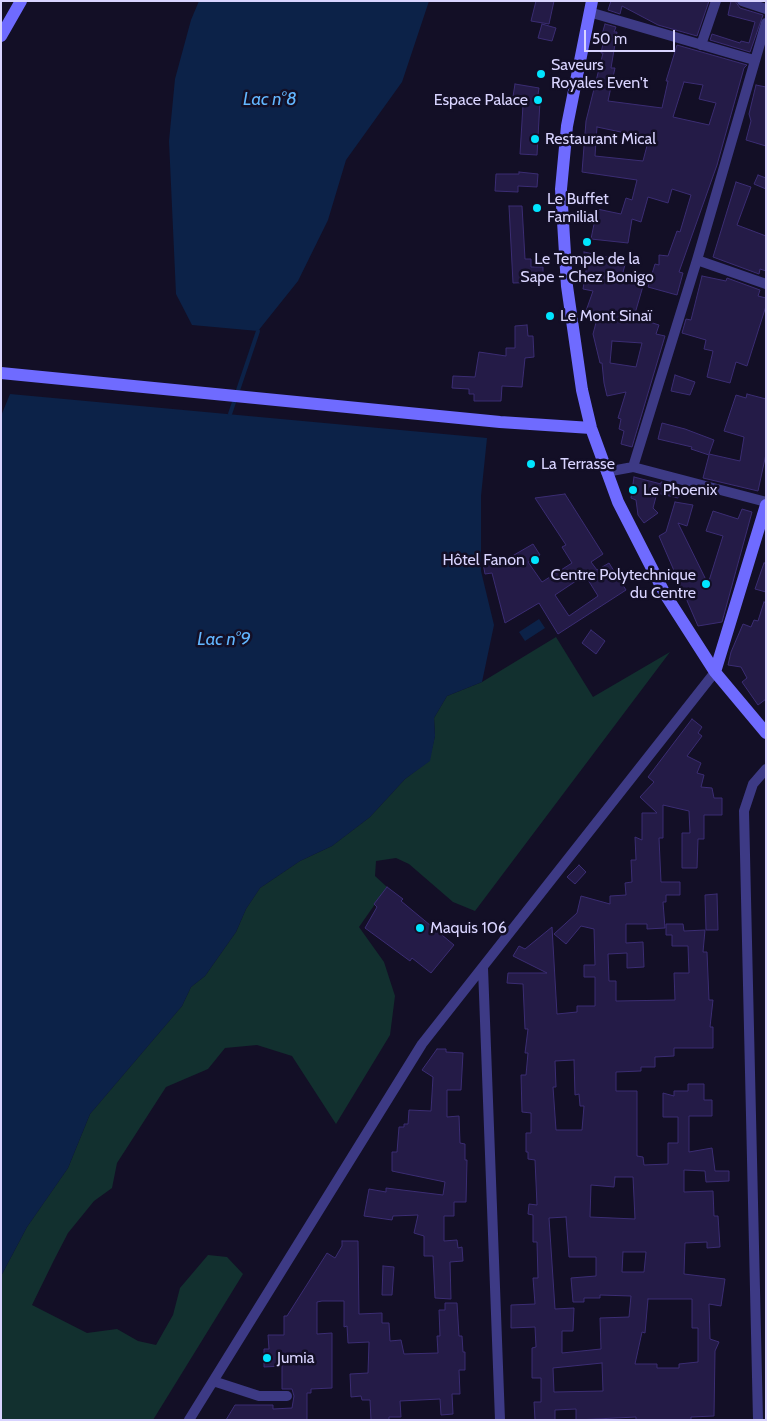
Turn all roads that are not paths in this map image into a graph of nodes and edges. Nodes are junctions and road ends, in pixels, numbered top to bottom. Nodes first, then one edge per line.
1 (21, 1) edge
2 (716, 1) edge
3 (742, 1) edge
4 (591, 7) edge
5 (766, 9) edge
6 (766, 23) edge
7 (1, 36) edge
8 (701, 45) junction
9 (754, 60) junction
10 (697, 260) junction
11 (766, 284) edge
12 (1, 374) edge
13 (591, 428) junction
14 (633, 467) junction
15 (606, 472) junction
16 (766, 504) edge
17 (715, 672) junction
18 (766, 732) edge
19 (766, 769) edge
20 (483, 968) junction
21 (213, 1381) junction
22 (287, 1396) dead end
23 (189, 1420) edge
24 (500, 1420) edge
25 (758, 1420) edge

1 - 7 street
2 - 8 street
3 - 5 street
4 - 8 street
4 - 13 street
6 - 9 street
8 - 9 street
9 - 10 street
10 - 11 street
10 - 14 street
12 - 13 street
13 - 15 street
14 - 15 street
14 - 16 street
15 - 17 street
16 - 17 street
17 - 18 street
17 - 20 street
19 - 25 street
20 - 21 street
20 - 24 street
21 - 22 street
21 - 23 street

